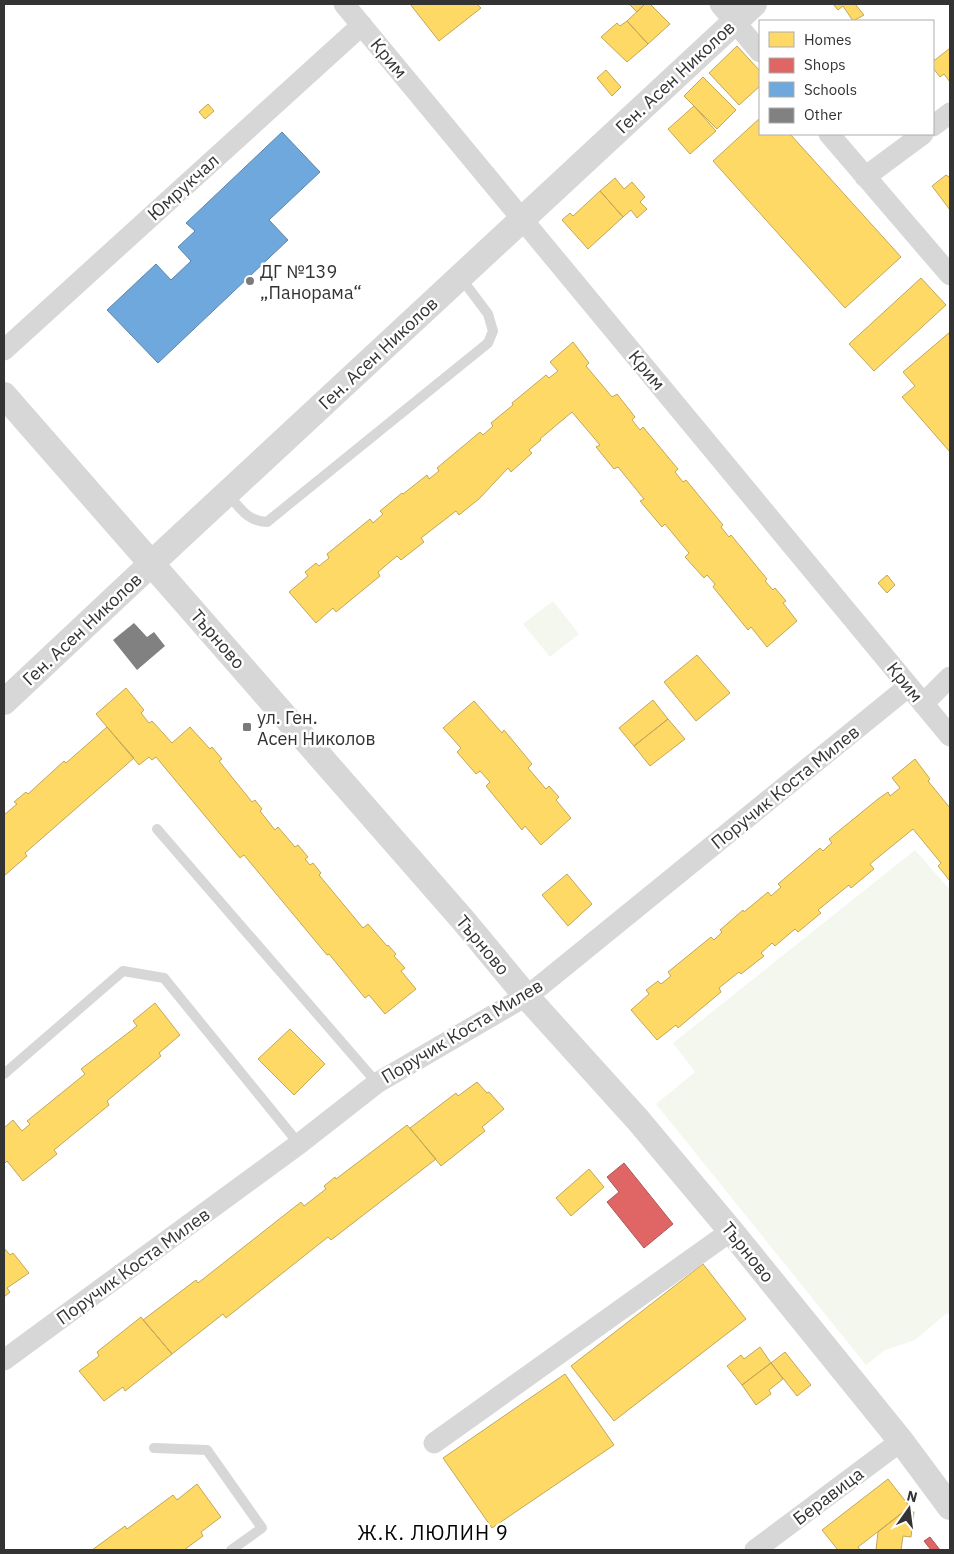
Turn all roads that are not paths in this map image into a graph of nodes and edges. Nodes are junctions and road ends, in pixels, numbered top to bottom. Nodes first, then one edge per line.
1 (344, 4) edge
2 (754, 4) edge
3 (728, 13) edge
4 (362, 25) junction
5 (759, 51) edge
6 (950, 113) edge
7 (934, 125) edge
8 (830, 135) edge
9 (922, 135) edge
10 (865, 177) junction
11 (523, 219) junction
12 (950, 275) edge
13 (460, 277) junction
14 (4, 350) edge
15 (4, 395) edge
16 (227, 493) junction
17 (151, 563) junction
18 (950, 677) edge
19 (909, 686) junction
20 (4, 702) edge
21 (923, 704) junction
22 (950, 736) edge
23 (157, 829) dead end
24 (526, 996) junction
25 (4, 1074) edge
26 (377, 1083) junction
27 (299, 1144) junction
28 (731, 1230) junction
29 (4, 1360) edge
30 (901, 1441) junction
31 (434, 1443) dead end
32 (154, 1448) dead end
33 (947, 1496) edge
34 (231, 1550) edge
35 (754, 1550) edge

1 - 4 street, Крим
2 - 3 street, Ген. Асен Николов
3 - 5 street
3 - 11 street, Ген. Асен Николов
4 - 11 street, Крим
4 - 14 street, Юмрукчал
6 - 7 street
8 - 10 street
9 - 10 street
10 - 12 street
11 - 13 street, Ген. Асен Николов
11 - 19 street, Крим
13 - 16 street, Ген. Асен Николов
13 - 16 lane
15 - 17 street, Търново
16 - 17 street, Ген. Асен Николов
17 - 20 street, Ген. Асен Николов
17 - 24 street, Търново
18 - 21 street
19 - 21 street, Крим
19 - 24 street, Поручик Коста Милев
21 - 22 street, Крим
23 - 26 lane
24 - 26 street, Поручик Коста Милев
24 - 28 street, Търново
25 - 27 lane
26 - 27 street, Поручик Коста Милев
27 - 29 street, Поручик Коста Милев
28 - 30 street, Търново
28 - 31 street
30 - 33 street, Търново
30 - 35 street, Беравица
32 - 34 lane

